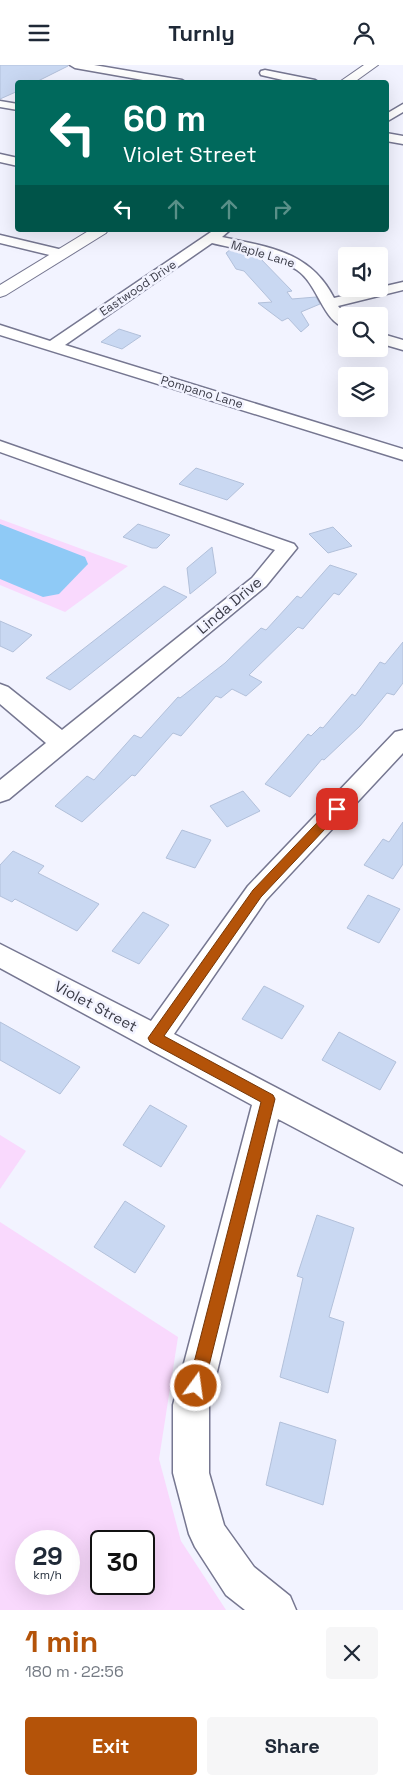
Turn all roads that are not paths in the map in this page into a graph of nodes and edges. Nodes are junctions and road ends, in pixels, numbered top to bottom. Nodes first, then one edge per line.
1 (75, 65) edge
2 (278, 65) edge
3 (372, 65) edge
4 (119, 72) junction
5 (265, 73) junction
6 (252, 79) dead end
7 (107, 80) edge
8 (165, 80) edge
9 (300, 80) edge
10 (349, 80) edge
11 (0, 104) edge
12 (15, 106) edge
13 (403, 107) edge
14 (389, 117) edge
15 (389, 138) edge
16 (403, 141) edge
17 (0, 158) edge
18 (15, 161) edge
19 (98, 232) edge
20 (220, 232) edge
21 (0, 239) edge
22 (210, 239) junction
23 (62, 254) junction
24 (403, 286) edge
25 (0, 292) edge
26 (330, 303) junction
27 (338, 316) edge
28 (0, 330) edge
29 (388, 341) edge
30 (403, 345) edge
31 (53, 346) junction
32 (0, 446) edge
33 (403, 455) edge
34 (0, 692) edge
35 (403, 739) edge
36 (62, 743) junction
37 (0, 793) edge
38 (0, 955) edge
39 (155, 1038) junction
40 (268, 1099) junction
41 (403, 1171) edge
42 (276, 1610) edge

1 - 4 street
2 - 5 street
3 - 10 street
4 - 7 street
4 - 8 street
5 - 6 street
5 - 9 street
11 - 12 street
13 - 14 street
15 - 16 street
17 - 18 street
19 - 23 street
20 - 22 street, Eastwood Drive
21 - 23 street
22 - 26 street, Maple Lane
22 - 31 street, Eastwood Drive
23 - 25 street
24 - 26 street
26 - 27 street, Maple Lane
28 - 31 street, Pompano Lane
29 - 30 street
31 - 33 street, Pompano Lane
32 - 36 street, Linda Drive
34 - 36 street
35 - 39 street
36 - 37 street, Linda Drive
38 - 39 street, Violet Street
39 - 40 street, Violet Street
40 - 41 street, Violet Street
40 - 42 street

